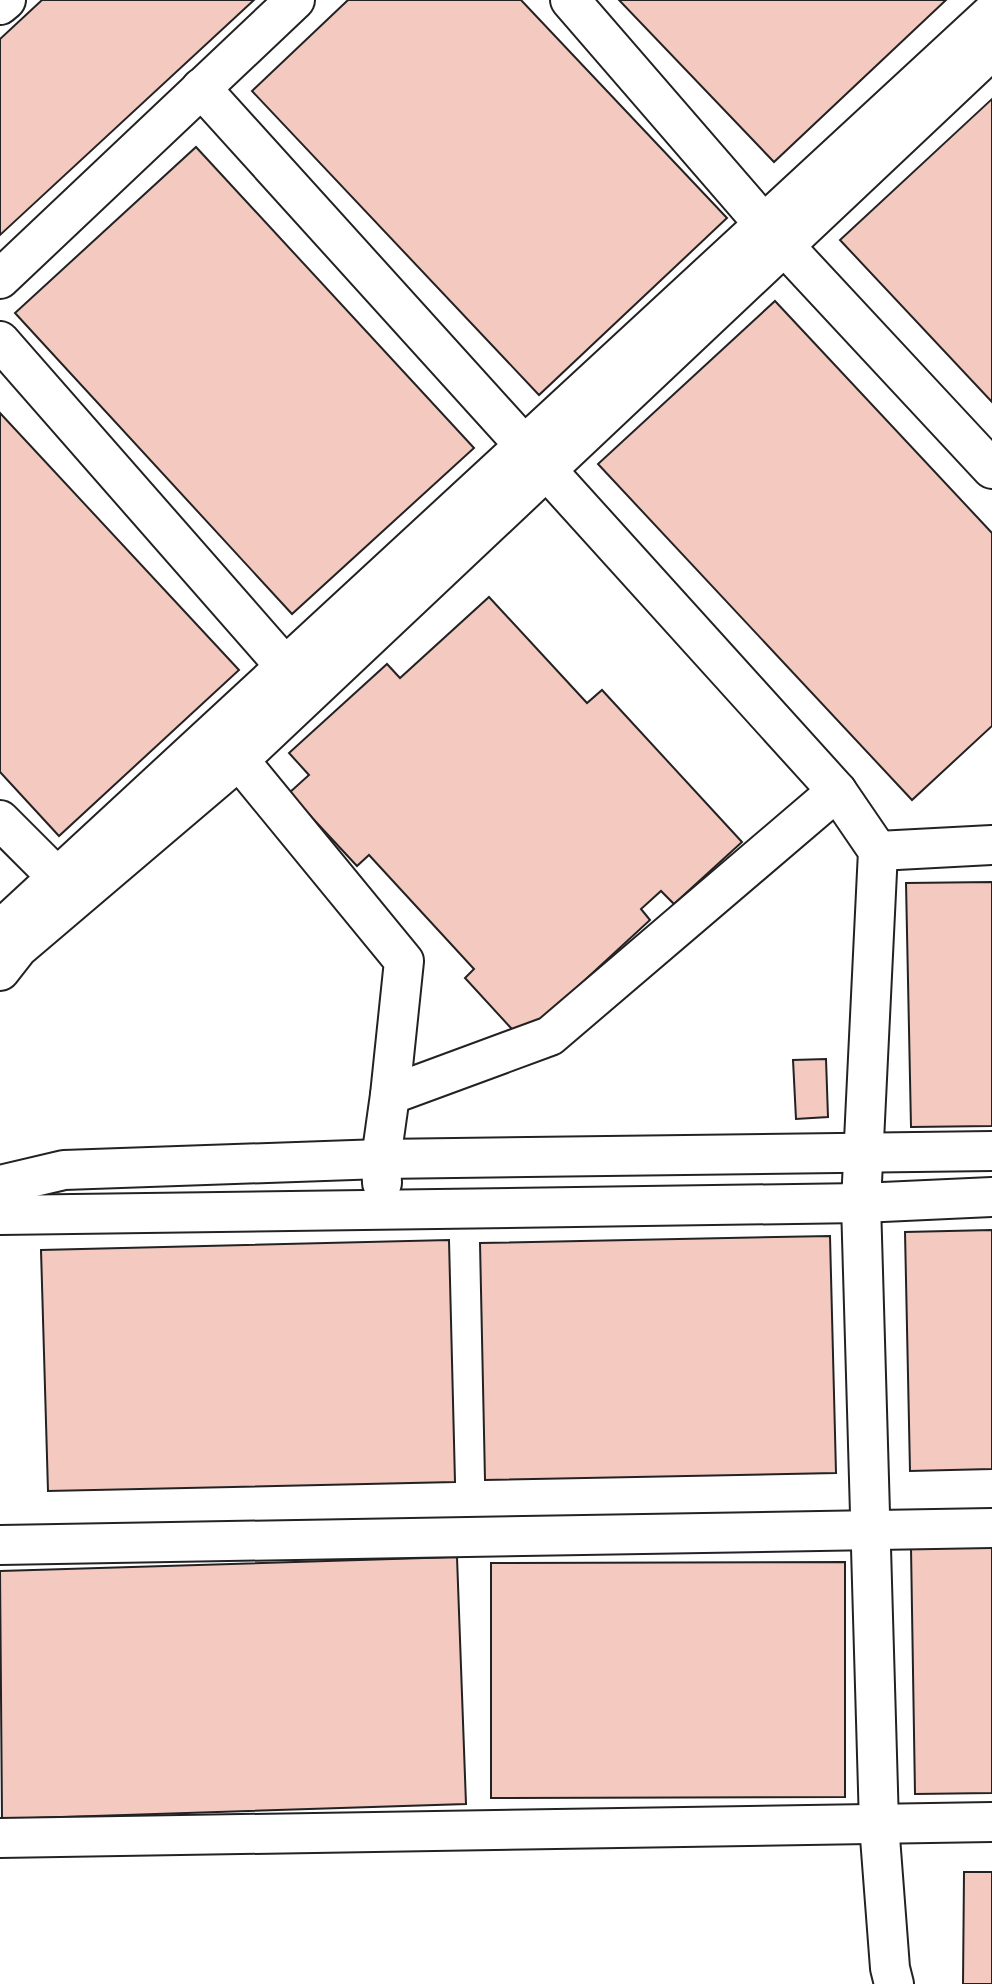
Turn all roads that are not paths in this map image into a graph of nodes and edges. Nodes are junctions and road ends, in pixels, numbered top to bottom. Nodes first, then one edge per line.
1 (6, 0) edge
2 (295, 0) edge
3 (570, 0) edge
4 (0, 5) edge
5 (992, 13) edge
6 (992, 50) edge
7 (201, 88) junction
8 (772, 234) junction
9 (0, 279) edge
10 (0, 341) edge
11 (536, 456) junction
12 (992, 469) edge
13 (285, 666) junction
14 (239, 760) junction
15 (837, 791) junction
16 (0, 820) edge
17 (992, 845) edge
18 (878, 851) junction
19 (57, 877) junction
20 (0, 930) edge
21 (0, 971) edge
22 (390, 1095) junction
23 (992, 1151) edge
24 (863, 1153) junction
25 (381, 1159) junction
26 (0, 1185) edge
27 (992, 1197) edge
28 (861, 1203) junction
29 (383, 1210) junction
30 (0, 1215) edge
31 (992, 1528) edge
32 (872, 1530) junction
33 (0, 1545) edge
34 (992, 1822) edge
35 (879, 1824) junction
36 (0, 1838) edge
37 (894, 1984) edge

1 - 4 street
2 - 7 street
3 - 8 street
5 - 8 street
6 - 8 street
7 - 9 street
7 - 11 street
8 - 11 street
8 - 12 street
10 - 13 street
11 - 13 street
11 - 14 street
11 - 15 street
13 - 19 street
14 - 21 street
14 - 22 street
15 - 18 street
15 - 22 street
16 - 19 street
17 - 18 street
18 - 24 street
19 - 20 street
22 - 25 street
23 - 24 street
24 - 25 street
24 - 28 street
25 - 26 street
25 - 29 street
27 - 28 street
28 - 29 street
28 - 32 street
29 - 30 street
31 - 32 street
32 - 33 street
32 - 35 street
34 - 35 street
35 - 36 street
35 - 37 street

